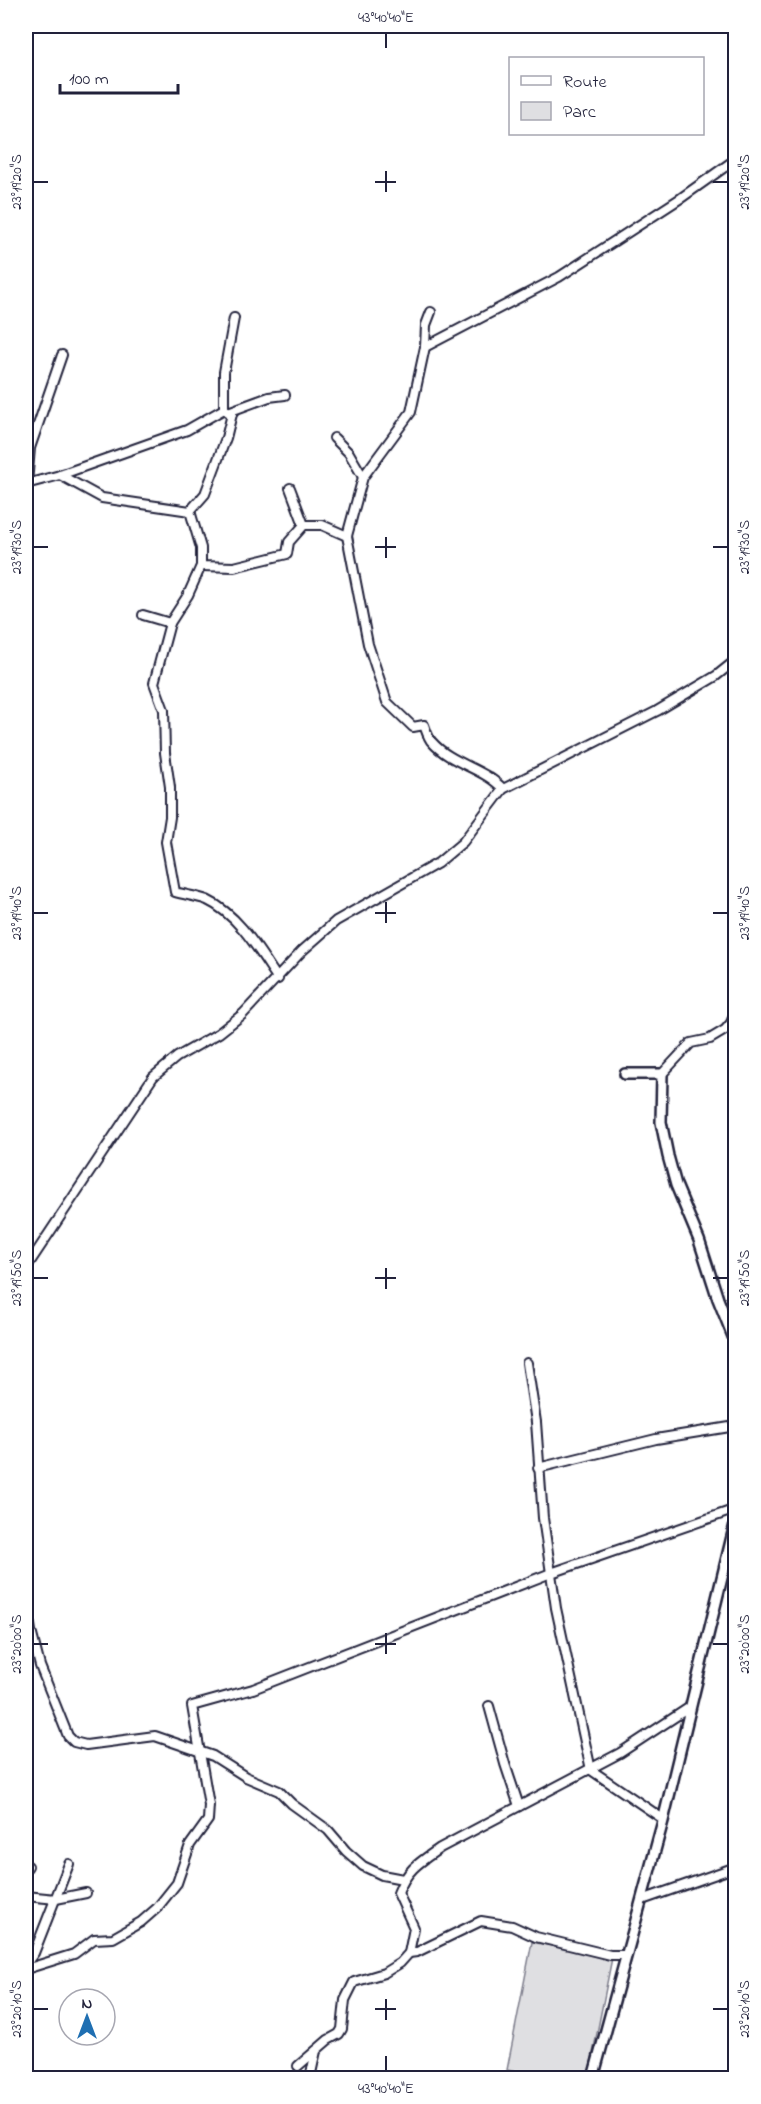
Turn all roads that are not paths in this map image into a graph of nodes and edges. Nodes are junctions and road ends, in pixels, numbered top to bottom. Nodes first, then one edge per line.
1 (735, 159) edge
2 (431, 312) dead end
3 (234, 318) dead end
4 (425, 347) junction
5 (62, 355) dead end
6 (285, 395) dead end
7 (226, 411) junction
8 (334, 438) dead end
9 (60, 475) junction
10 (363, 477) junction
11 (26, 484) edge
12 (290, 488) dead end
13 (190, 511) junction
14 (304, 525) junction
15 (347, 536) junction
16 (201, 566) junction
17 (143, 615) dead end
18 (170, 623) junction
19 (735, 660) edge
20 (503, 789) junction
21 (278, 979) junction
22 (735, 1010) edge
23 (626, 1074) dead end
24 (662, 1074) junction
25 (26, 1268) edge
26 (735, 1344) edge
27 (526, 1363) dead end
28 (735, 1426) edge
29 (538, 1468) junction
30 (735, 1509) edge
31 (735, 1520) edge
32 (551, 1573) junction
33 (26, 1598) edge
34 (489, 1706) dead end
35 (690, 1707) junction
36 (200, 1752) junction
37 (591, 1770) junction
38 (519, 1806) junction
39 (663, 1819) junction
40 (69, 1864) dead end
41 (735, 1867) edge
42 (403, 1879) junction
43 (86, 1893) dead end
44 (26, 1896) edge
45 (56, 1899) junction
46 (642, 1900) junction
47 (409, 1953) junction
48 (626, 1955) junction
49 (26, 1964) edge
50 (26, 1969) edge
51 (316, 2050) junction
52 (297, 2066) dead end
53 (310, 2079) edge
54 (593, 2079) edge

1 - 4 street
2 - 4 street
3 - 7 street
4 - 10 street
5 - 11 street
6 - 7 street
7 - 9 street
7 - 13 street
8 - 10 street
9 - 11 street
9 - 13 street
10 - 15 street
12 - 14 street
13 - 16 street
14 - 15 street
14 - 16 street
15 - 20 street
16 - 18 street
17 - 18 street
18 - 21 street
19 - 20 street
20 - 21 street
21 - 25 street
22 - 24 street
23 - 24 street
24 - 26 street
27 - 29 street
28 - 29 street
29 - 32 street
30 - 32 street
31 - 35 street
32 - 36 street
32 - 37 street
33 - 36 street
34 - 38 street
35 - 37 street
35 - 39 street
36 - 42 street
36 - 50 street
37 - 38 street
37 - 39 street
38 - 42 street
39 - 46 street
40 - 45 street
41 - 46 street
42 - 47 street
43 - 45 street
44 - 45 street
45 - 49 street
46 - 48 street
47 - 48 street
47 - 51 street
48 - 54 street
51 - 52 street
51 - 53 street

